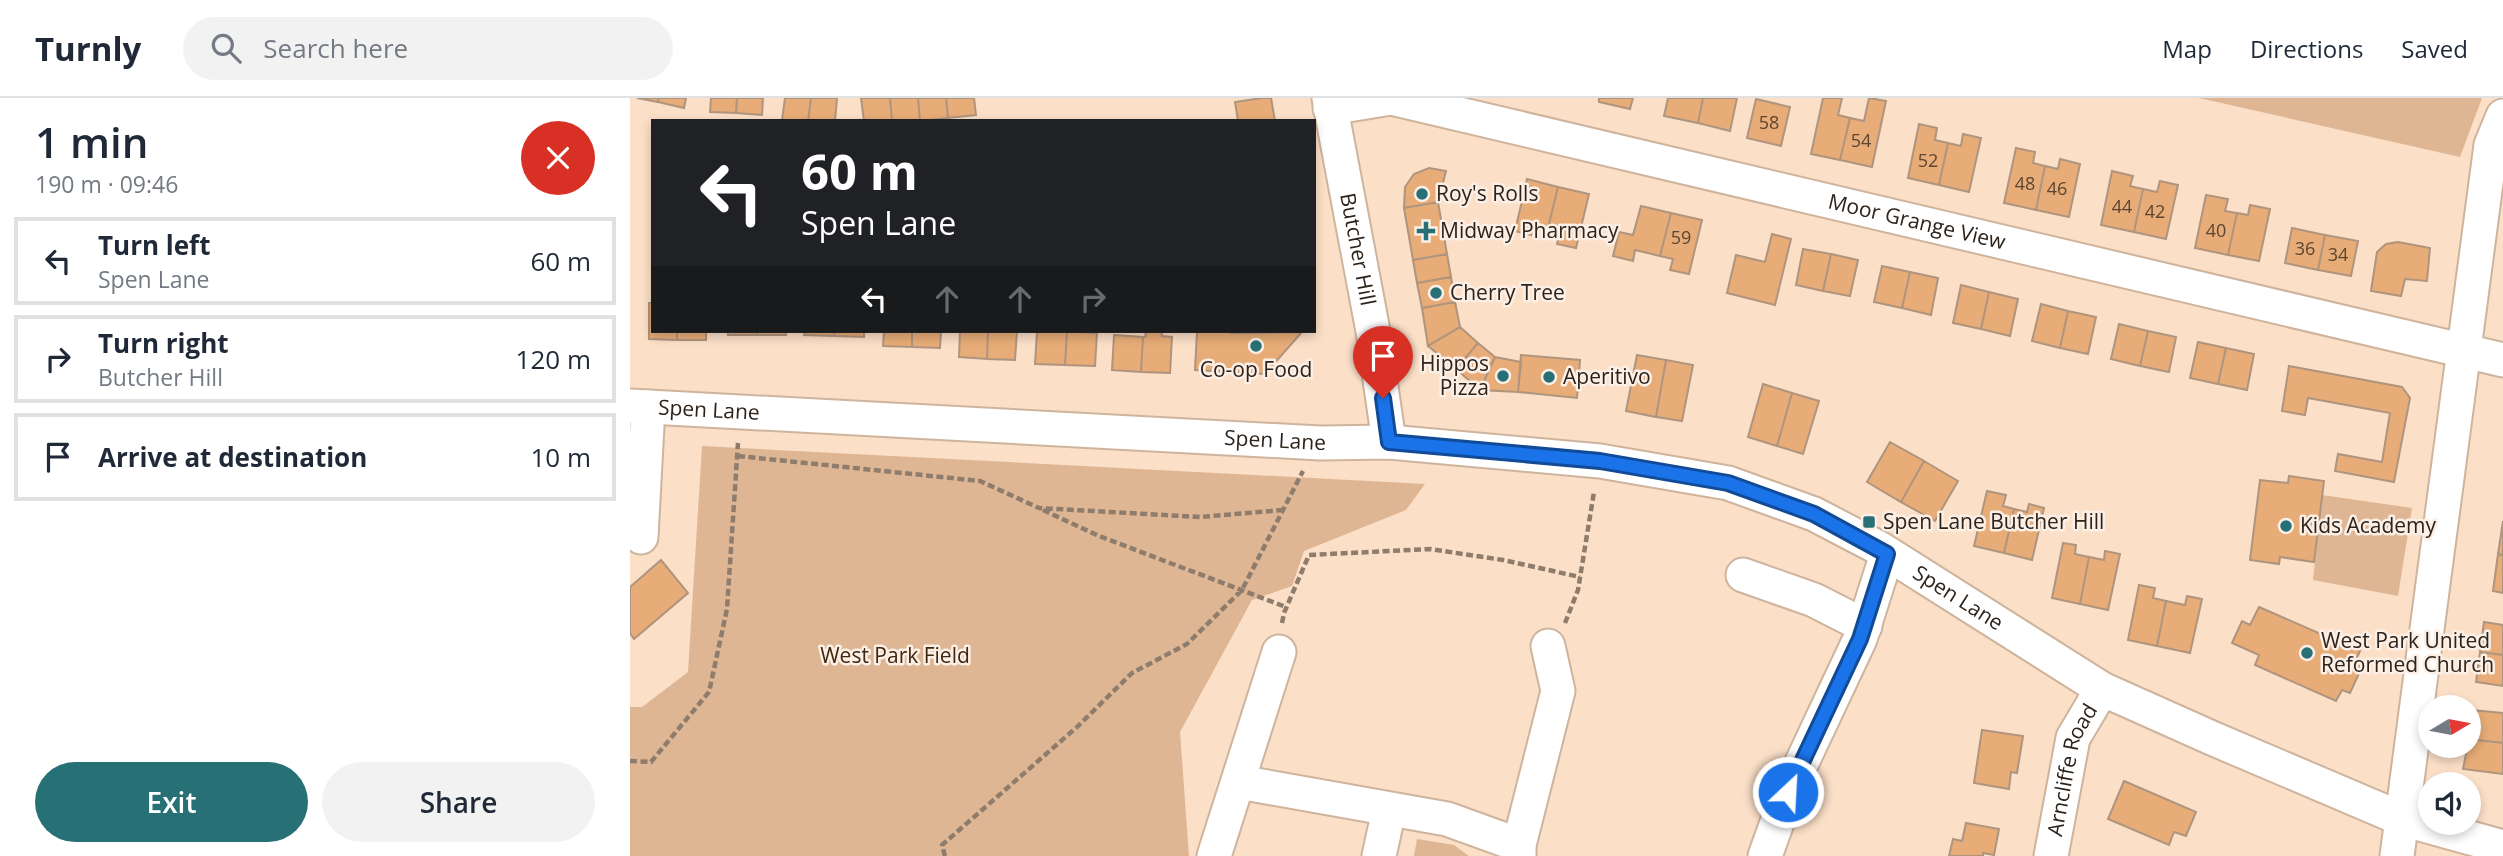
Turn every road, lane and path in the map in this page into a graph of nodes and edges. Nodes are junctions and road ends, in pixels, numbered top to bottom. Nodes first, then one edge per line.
1 (1329, 103) edge
2 (2503, 116) edge
3 (2462, 352) junction
4 (2503, 360) edge
5 (639, 406) edge
6 (739, 438) dead end
7 (1389, 442) junction
8 (1320, 443) junction
9 (737, 456) junction
10 (1600, 461) junction
11 (1039, 508) junction
12 (1283, 510) junction
13 (641, 537) dead end
14 (1887, 554) junction
15 (1743, 575) dead end
16 (1580, 577) junction
17 (1241, 590) junction
18 (1286, 607) junction
19 (1865, 626) junction
20 (1548, 646) joint
21 (1279, 652) joint
22 (2102, 689) junction
23 (630, 761) edge
24 (1239, 782) junction
25 (1389, 810) junction
26 (2402, 818) junction
27 (2503, 847) edge
28 (1519, 850) edge
29 (945, 856) edge
30 (1214, 856) edge
31 (1379, 856) edge
32 (1765, 856) edge
33 (2051, 856) edge
34 (2397, 856) edge

1 - 3 street, Moor Grange View
1 - 7 street, Butcher Hill
2 - 3 street
3 - 4 street, Moor Grange View
3 - 26 street
5 - 8 street, Spen Lane
5 - 13 street
6 - 9 path
7 - 8 street, Spen Lane
7 - 10 street, Spen Lane
8 - 12 path
9 - 11 path
9 - 23 path
10 - 14 street, Spen Lane
10 - 16 path
11 - 12 path
11 - 17 path
12 - 17 path
14 - 19 street
14 - 22 street, Spen Lane
15 - 19 street
16 - 18 path
16 - 20 path
17 - 18 path
17 - 29 path
18 - 21 path
19 - 32 street
20 - 28 street
21 - 24 street
22 - 26 street, Spen Lane
22 - 33 street, Arncliffe Road
24 - 25 street
24 - 30 street
25 - 28 street
25 - 31 street
26 - 27 street, Spen Lane
26 - 34 street

